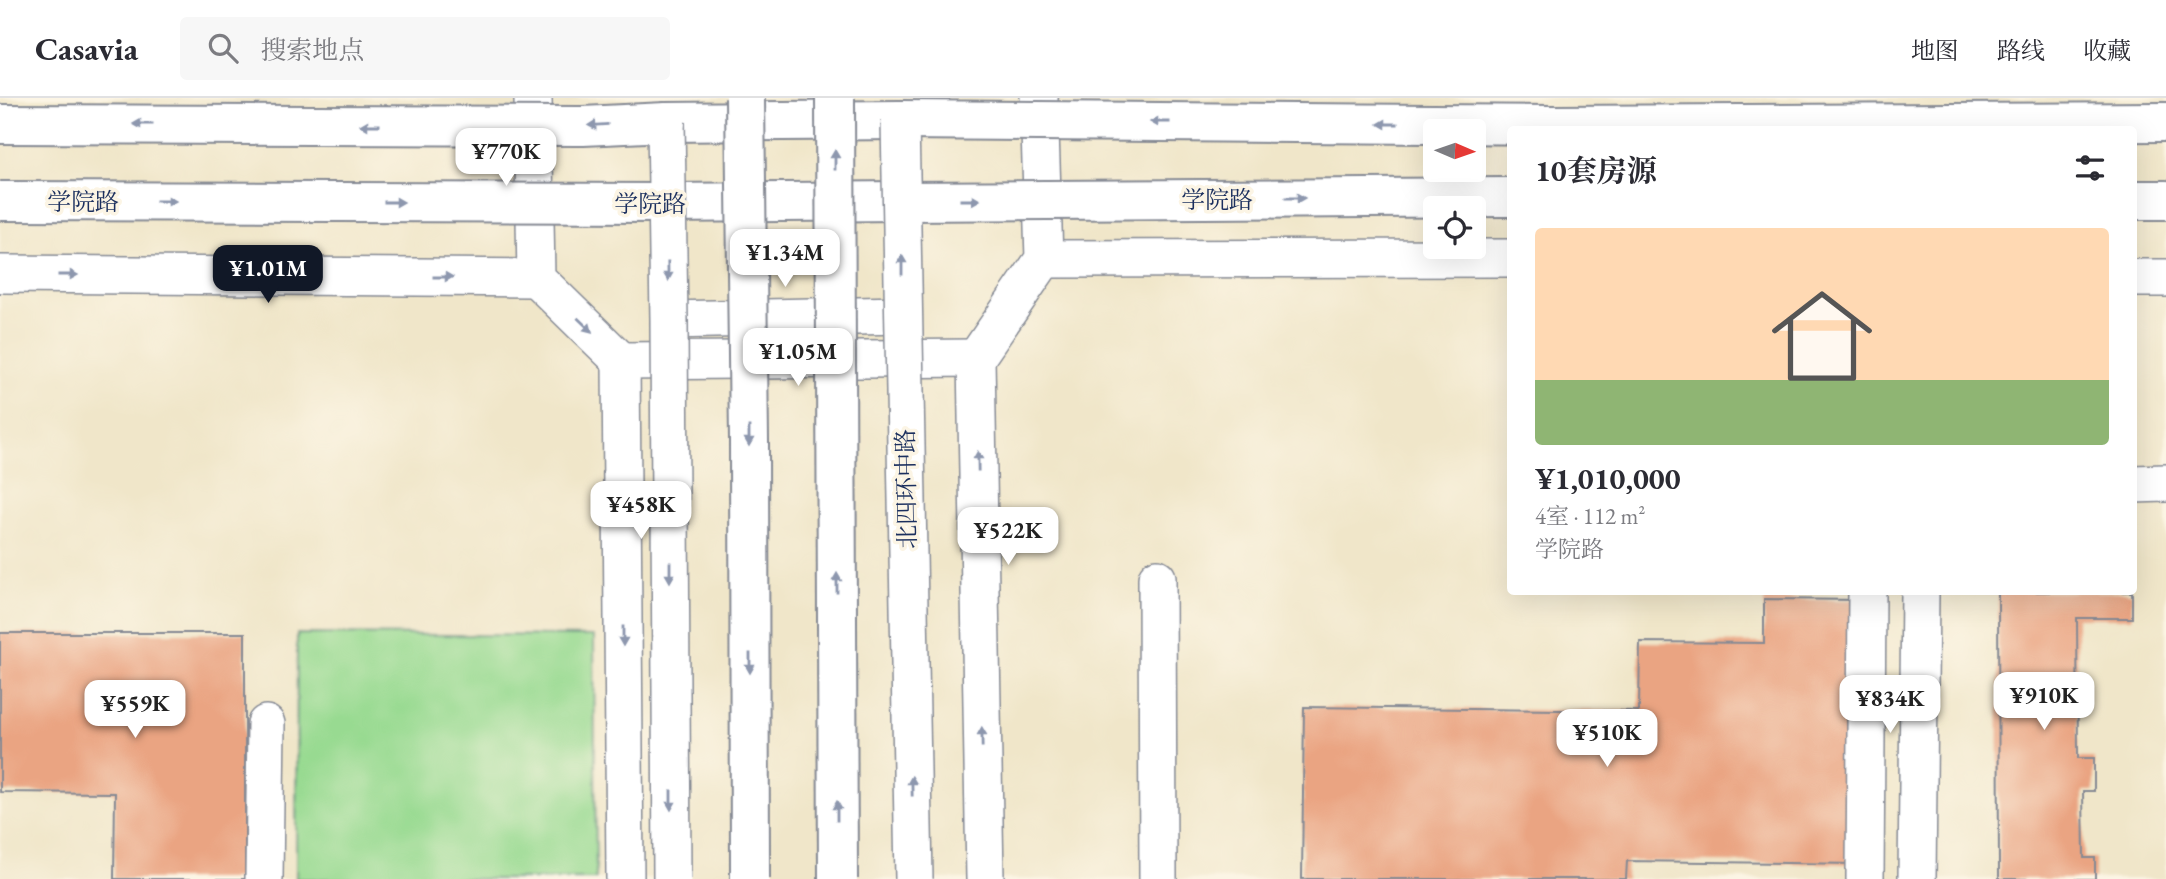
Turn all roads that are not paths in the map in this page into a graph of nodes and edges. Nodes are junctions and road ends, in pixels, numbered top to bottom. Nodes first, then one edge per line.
1 (533, 98) edge
2 (746, 98) edge
3 (835, 98) edge
4 (1040, 98) edge
5 (2097, 98) edge
6 (900, 109) edge
7 (666, 110) edge
8 (2161, 122) edge
9 (0, 124) edge
10 (1507, 197) edge
11 (2137, 200) edge
12 (2166, 200) edge
13 (0, 201) edge
14 (902, 201) junction
15 (667, 203) junction
16 (1507, 258) edge
17 (1044, 259) junction
18 (0, 274) edge
19 (536, 278) junction
20 (2137, 278) edge
21 (2166, 278) edge
22 (902, 315) junction
23 (669, 320) junction
24 (976, 358) junction
25 (621, 360) junction
26 (2166, 483) edge
27 (2137, 484) edge
28 (1157, 578) dead end
29 (1867, 595) edge
30 (1920, 595) edge
31 (266, 724) dead end
32 (264, 879) edge
33 (625, 879) edge
34 (672, 879) edge
35 (750, 879) edge
36 (838, 879) edge
37 (914, 879) edge
38 (985, 879) edge
39 (1158, 879) edge
40 (1865, 879) edge
41 (1917, 879) edge

1 - 19 street
2 -> 35 main road, bridge
36 -> 3 main road, bridge
4 - 17 street
5 - 8 main road
6 - 7 main road, bridge
8 -> 6 main road, bridge
6 - 14 street, 北四环中路, bridge
7 -> 9 main road, bridge
7 - 15 street, bridge
14 -> 10 main road, 学院路, bridge
11 - 12 main road
13 -> 15 main road, 学院路, bridge
14 - 15 main road, 学院路, bridge
22 -> 14 street, 北四环中路, bridge
15 -> 23 street, bridge
16 - 17 street
17 - 24 street
18 -> 19 street
19 -> 25 street
20 - 21 street
22 - 23 street, bridge
37 -> 22 street, 北四环中路, bridge
23 -> 34 street, bridge
24 - 25 street
38 -> 24 street
25 -> 33 street
26 - 27 street
28 - 39 street
29 - 40 street
30 - 41 street
31 - 32 street

